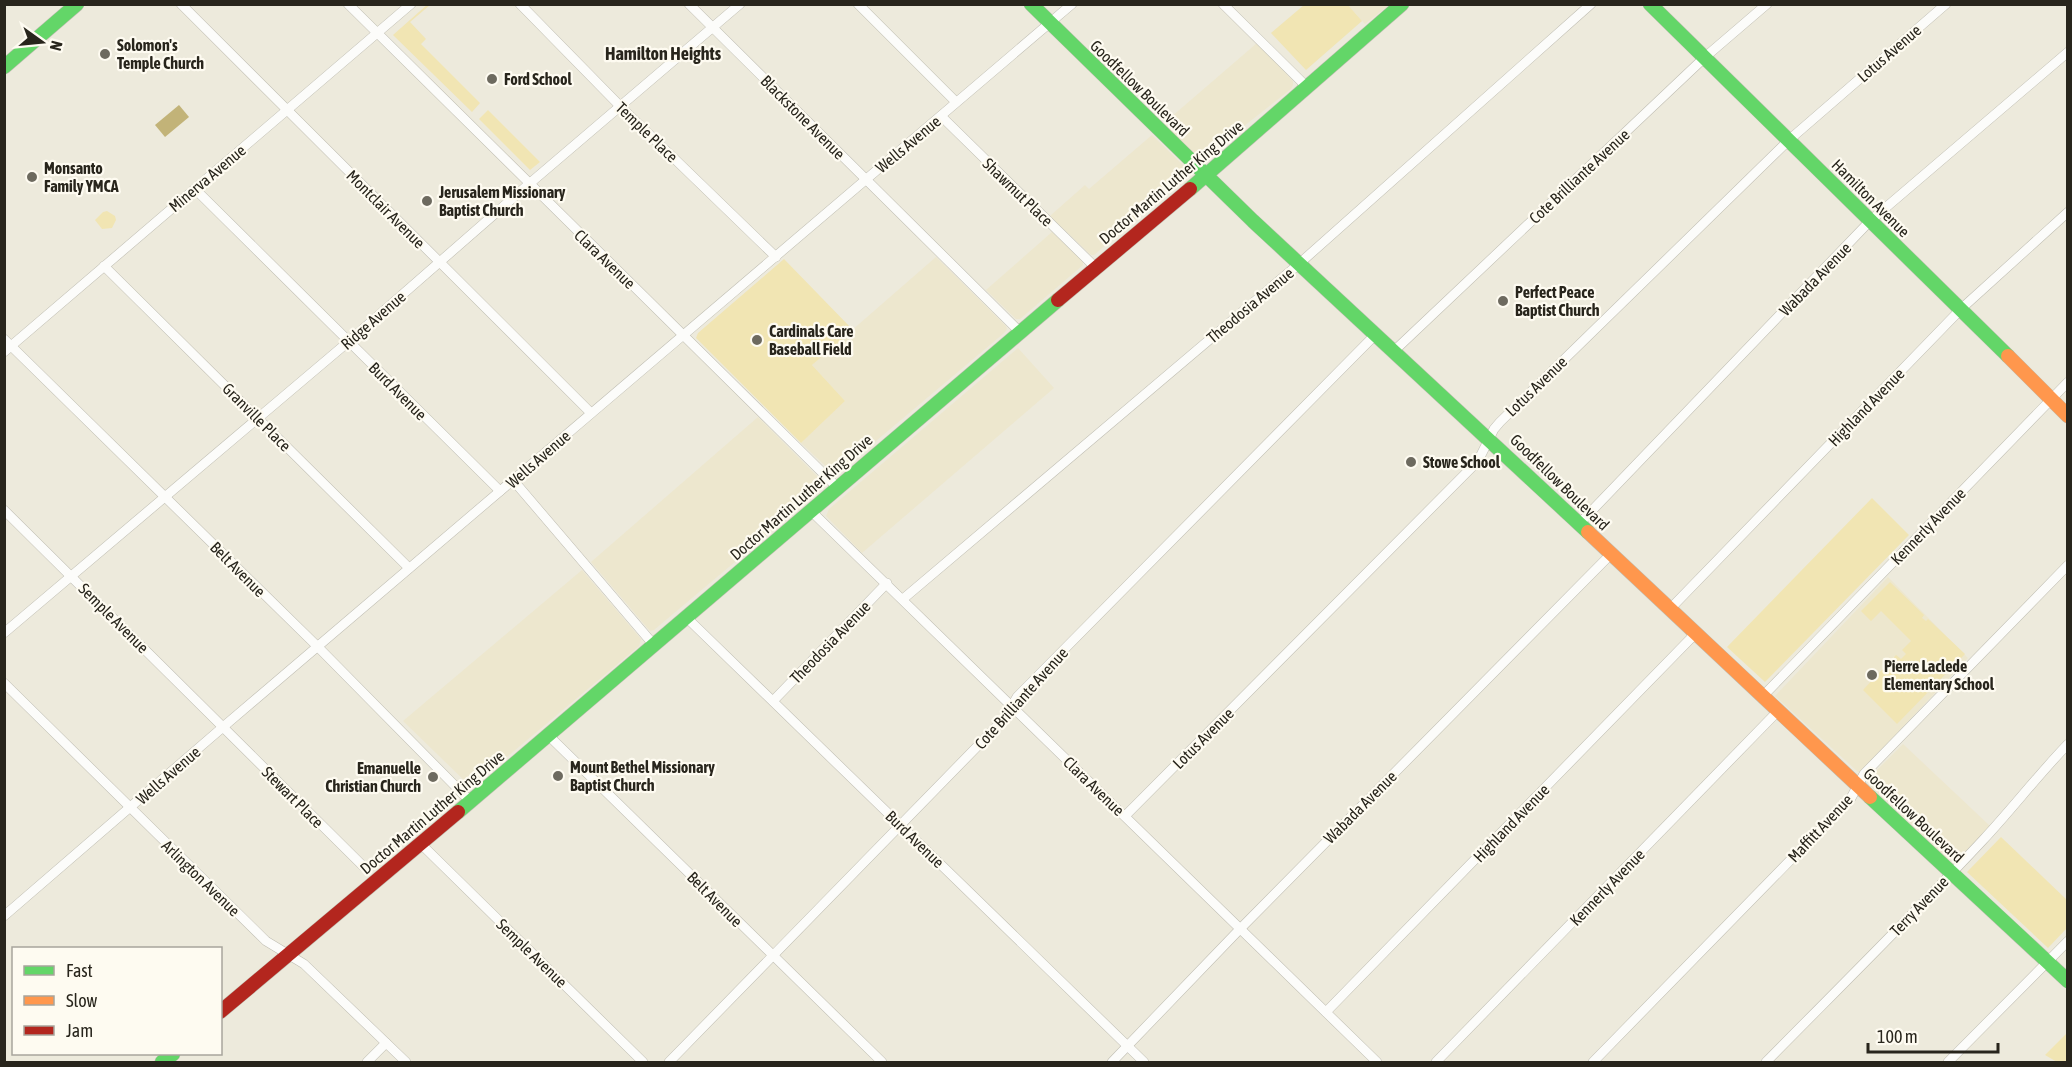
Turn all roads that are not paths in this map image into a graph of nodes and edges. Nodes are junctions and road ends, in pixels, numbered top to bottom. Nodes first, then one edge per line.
1 (77, 4) edge
2 (181, 4) edge
3 (348, 4) edge
4 (411, 4) edge
5 (520, 4) edge
6 (689, 4) edge
7 (740, 4) edge
8 (858, 4) edge
9 (1031, 4) edge
10 (1072, 4) edge
11 (1223, 4) edge
12 (1402, 4) edge
13 (1591, 4) edge
14 (1650, 4) edge
15 (1767, 4) edge
16 (1946, 4) edge
17 (1050, 23) junction
18 (713, 28) junction
19 (377, 34) junction
20 (2067, 52) edge
21 (1704, 58) junction
22 (4, 67) edge
23 (1307, 87) junction
24 (957, 102) junction
25 (621, 107) junction
26 (286, 110) junction
27 (941, 116) junction
28 (1789, 140) junction
29 (1206, 176) junction
30 (866, 179) junction
31 (529, 184) junction
32 (195, 189) junction
33 (2067, 212) edge
34 (1870, 221) junction
35 (776, 257) junction
36 (439, 262) junction
37 (1300, 263) junction
38 (104, 266) junction
39 (1095, 267) junction
40 (1961, 309) junction
41 (1020, 332) junction
42 (684, 335) junction
43 (1376, 335) junction
44 (4, 339) edge
45 (348, 342) junction
46 (8, 349) edge
47 (1394, 351) junction
48 (2067, 382) edge
49 (2050, 399) junction
50 (591, 413) junction
51 (2067, 416) edge
52 (257, 417) junction
53 (1489, 438) junction
54 (513, 480) junction
55 (837, 487) junction
56 (500, 491) junction
57 (165, 497) junction
58 (4, 510) edge
59 (810, 510) junction
60 (1579, 524) junction
61 (1611, 554) junction
62 (2067, 565) edge
63 (409, 568) junction
64 (71, 575) junction
65 (887, 583) junction
66 (903, 599) junction
67 (1670, 609) junction
68 (686, 617) junction
69 (4, 633) edge
70 (1696, 633) junction
71 (653, 644) junction
72 (318, 647) junction
73 (4, 683) edge
74 (1764, 696) junction
75 (773, 701) junction
76 (1011, 707) junction
77 (1778, 711) junction
78 (222, 727) junction
79 (548, 735) junction
80 (2067, 744) edge
81 (1858, 786) junction
82 (470, 801) junction
83 (129, 808) junction
84 (1125, 816) junction
85 (901, 825) junction
86 (421, 844) junction
87 (364, 867) dead end
88 (1952, 873) junction
89 (4, 916) edge
90 (1239, 930) junction
91 (2067, 940) edge
92 (288, 954) junction
93 (772, 956) junction
94 (2046, 962) junction
95 (2067, 981) edge
96 (222, 1010) edge
97 (1326, 1012) junction
98 (386, 1043) junction
99 (1128, 1046) junction
100 (367, 1062) edge
101 (406, 1062) edge
102 (643, 1062) edge
103 (669, 1062) edge
104 (882, 1062) edge
105 (1112, 1062) edge
106 (1144, 1062) edge
107 (1377, 1062) edge
108 (1436, 1062) edge
109 (1593, 1062) edge
110 (1766, 1062) edge
111 (1948, 1062) edge

1 - 22 main road
2 - 26 street, Montclair Avenue
3 - 19 street, Clara Avenue
4 - 19 street, Minerva Avenue
5 - 25 street, Temple Place
6 - 18 street, Blackstone Avenue
7 - 18 street, Ridge Avenue
8 - 24 street
9 - 17 main road, Goodfellow Boulevard
10 - 17 street, Wells Avenue
11 - 23 street
12 - 23 main road, Doctor Martin Luther King Drive
13 - 37 street, Theodosia Avenue
14 - 21 main road, Hamilton Avenue
15 - 21 street, Cote Brilliante Avenue
16 - 28 street, Lotus Avenue
17 - 24 street, Wells Avenue
17 - 29 main road, Goodfellow Boulevard
18 - 25 street, Ridge Avenue
18 - 30 street, Blackstone Avenue
19 - 26 street, Minerva Avenue
19 - 31 street, Clara Avenue
20 - 34 street, Wabada Avenue
21 - 28 main road, Hamilton Avenue
21 - 47 street, Cote Brilliante Avenue
23 - 29 main road, Doctor Martin Luther King Drive
24 - 27 street, Wells Avenue
25 - 31 street, Ridge Avenue
25 - 35 street, Temple Place
26 - 32 street, Minerva Avenue
26 - 36 street, Montclair Avenue
27 - 30 street, Wells Avenue
27 - 39 street, Shawmut Place
28 - 34 main road, Hamilton Avenue
28 - 53 street, Lotus Avenue
29 - 37 main road, Goodfellow Boulevard
29 - 39 main road, Doctor Martin Luther King Drive
30 - 35 street, Wells Avenue
30 - 41 street, Blackstone Avenue
31 - 36 street, Ridge Avenue
31 - 42 street, Clara Avenue
32 - 38 street, Minerva Avenue
32 - 45 street, Burd Avenue
33 - 40 street, Highland Avenue
34 - 40 main road, Hamilton Avenue
34 - 60 street, Wabada Avenue
35 - 42 street, Wells Avenue
36 - 45 street, Ridge Avenue
36 - 50 street, Montclair Avenue
37 - 43 main road, Goodfellow Boulevard
37 - 66 street, Theodosia Avenue
38 - 46 street, Minerva Avenue
38 - 52 street, Granville Place
39 - 41 main road, Doctor Martin Luther King Drive
40 - 49 main road, Hamilton Avenue
40 - 67 street, Highland Avenue
41 - 55 main road, Doctor Martin Luther King Drive
42 - 50 street, Wells Avenue
42 - 55 street, Clara Avenue
43 - 47 main road, Goodfellow Boulevard
43 - 76 street, Cote Brilliante Avenue
44 - 46 street, Belt Avenue
45 - 52 street, Ridge Avenue
45 - 56 street, Burd Avenue
46 - 57 street, Belt Avenue
47 - 53 main road, Goodfellow Boulevard
48 - 49 street, Kennerly Avenue
49 - 51 main road, Hamilton Avenue
49 - 74 street, Kennerly Avenue
50 - 54 street, Wells Avenue
52 - 57 street, Ridge Avenue
52 - 63 street, Granville Place
53 - 60 main road, Goodfellow Boulevard
53 - 84 street, Lotus Avenue
54 - 56 street, Wells Avenue
54 - 71 street
55 - 59 main road, Doctor Martin Luther King Drive
56 - 63 street, Wells Avenue
57 - 64 street, Ridge Avenue
57 - 72 street, Belt Avenue
58 - 64 street, Semple Avenue
59 - 65 street, Clara Avenue
59 - 68 main road, Doctor Martin Luther King Drive
60 - 61 main road, Goodfellow Boulevard
61 - 67 main road, Goodfellow Boulevard
61 - 90 street, Wabada Avenue
62 - 81 street, Maffitt Avenue
63 - 72 street, Wells Avenue
64 - 69 street, Ridge Avenue
64 - 78 street, Semple Avenue
65 - 66 street, Clara Avenue
65 - 75 street, Theodosia Avenue
66 - 76 street, Clara Avenue
67 - 70 main road, Goodfellow Boulevard
68 - 71 main road, Doctor Martin Luther King Drive
68 - 75 street, Burd Avenue
70 - 74 main road, Goodfellow Boulevard
70 - 97 street, Highland Avenue
71 - 79 main road, Doctor Martin Luther King Drive
72 - 78 street, Wells Avenue
72 - 82 street, Belt Avenue
73 - 83 street, Arlington Avenue
74 - 77 main road, Goodfellow Boulevard
75 - 85 street, Burd Avenue
76 - 84 street, Clara Avenue
76 - 85 street, Cote Brilliante Avenue
77 - 81 main road, Goodfellow Boulevard
77 - 108 street, Kennerly Avenue
78 - 83 street, Wells Avenue
78 - 87 street, Stewart Place
79 - 82 main road, Doctor Martin Luther King Drive
79 - 93 street, Belt Avenue
80 - 88 street, Terry Avenue
81 - 88 main road, Goodfellow Boulevard
81 - 109 street, Maffitt Avenue
82 - 86 main road, Doctor Martin Luther King Drive
83 - 89 street, Wells Avenue
83 - 92 street, Arlington Avenue
84 - 90 street, Clara Avenue
85 - 93 street, Cote Brilliante Avenue
85 - 99 street, Burd Avenue
86 - 92 main road, Doctor Martin Luther King Drive
86 - 102 street, Semple Avenue
88 - 94 main road, Goodfellow Boulevard
88 - 110 street, Terry Avenue
90 - 97 street, Clara Avenue
90 - 99 street, Wabada Avenue
91 - 94 street
92 - 96 main road, Doctor Martin Luther King Drive
92 - 98 street, Arlington Avenue
93 - 103 street, Cote Brilliante Avenue
93 - 104 street, Belt Avenue
94 - 95 main road, Goodfellow Boulevard
94 - 111 street
97 - 107 street, Clara Avenue
98 - 100 street
98 - 101 street, Arlington Avenue
99 - 105 street, Wabada Avenue
99 - 106 street, Burd Avenue

